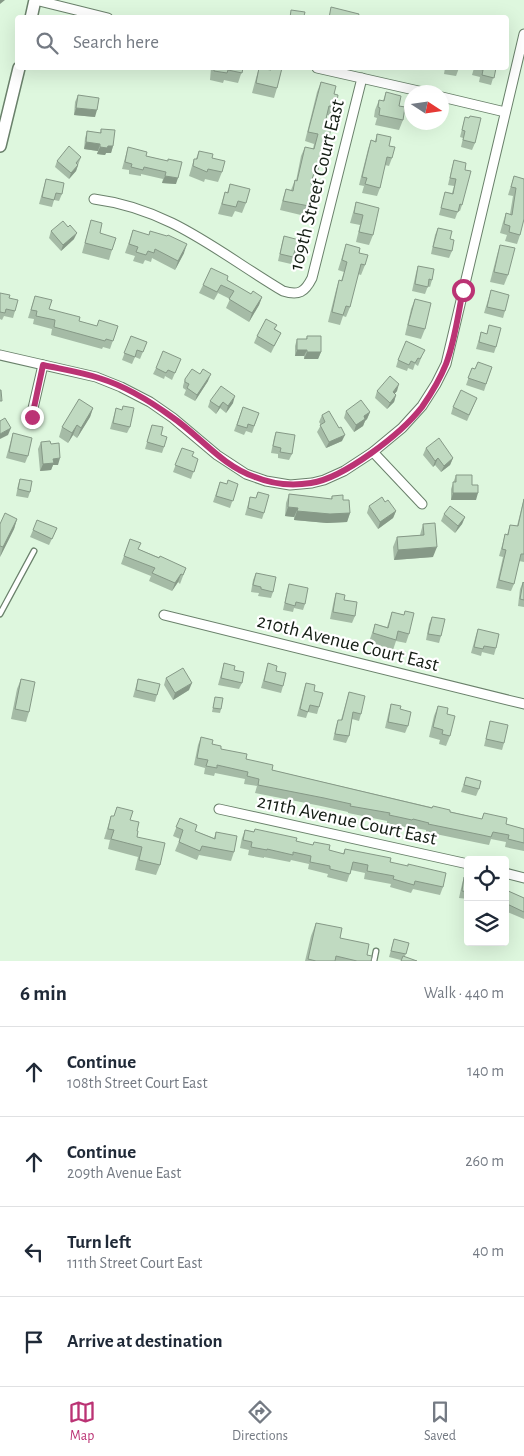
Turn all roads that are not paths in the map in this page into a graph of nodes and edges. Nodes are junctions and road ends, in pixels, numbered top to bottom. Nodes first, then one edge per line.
1 (35, 0) edge
2 (32, 15) edge
3 (96, 15) edge
4 (524, 34) edge
5 (19, 70) edge
6 (326, 70) edge
7 (362, 78) junction
8 (404, 88) edge
9 (449, 99) edge
10 (506, 112) junction
11 (0, 146) edge
12 (94, 199) dead end
13 (0, 355) edge
14 (43, 365) junction
15 (32, 417) dead end
16 (373, 452) junction
17 (422, 504) dead end
18 (34, 551) dead end
19 (0, 614) edge
20 (164, 615) dead end
21 (524, 704) edge
22 (219, 809) dead end
23 (464, 863) edge
24 (509, 873) edge
25 (524, 878) edge
26 (376, 951) dead end
27 (374, 961) edge

1 - 2 street
1 - 3 street
4 - 10 street
5 - 11 street
6 - 7 street
7 - 8 street
7 - 12 street, 109th Street Court East
9 - 10 street
10 - 16 street
13 - 14 street
14 - 15 street
14 - 16 street
16 - 17 street
18 - 19 lane
20 - 21 street, 210th Avenue Court East
22 - 23 street, 211th Avenue Court East
24 - 25 street
26 - 27 lane

